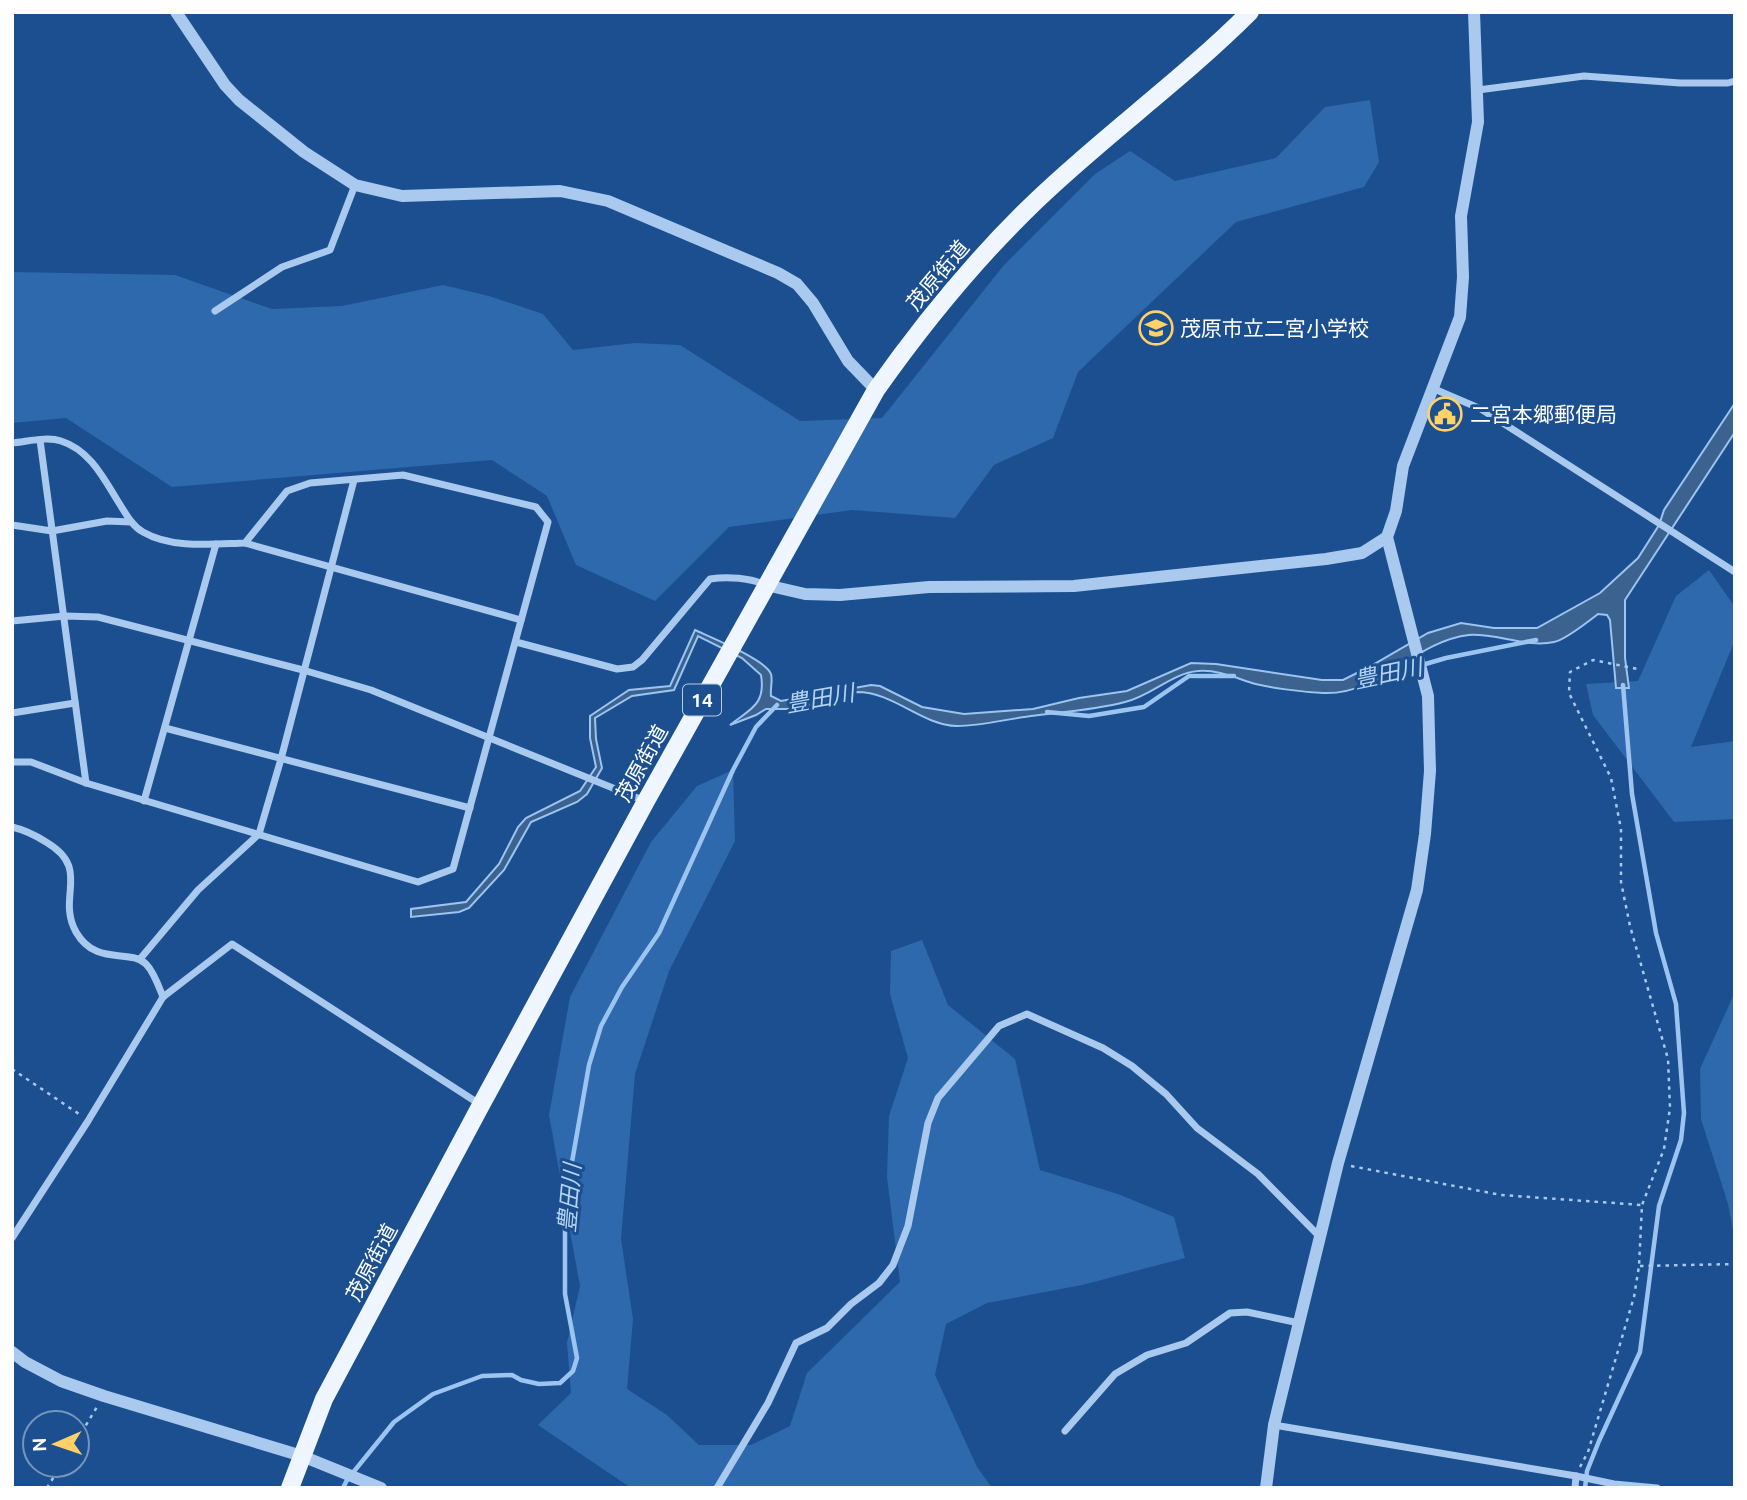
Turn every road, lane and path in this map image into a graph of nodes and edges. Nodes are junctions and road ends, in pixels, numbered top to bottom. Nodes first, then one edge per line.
1 (176, 12) edge
2 (1250, 12) edge
3 (1474, 12) edge
4 (1735, 81) edge
5 (1478, 90) junction
6 (355, 185) junction
7 (215, 312) dead end
8 (1432, 388) junction
9 (876, 390) junction
10 (40, 440) junction
11 (12, 443) edge
12 (354, 480) junction
13 (131, 522) junction
14 (12, 525) edge
15 (52, 531) junction
16 (1387, 537) junction
17 (245, 543) junction
18 (216, 544) junction
19 (332, 569) junction
20 (1735, 572) edge
21 (766, 585) junction
22 (65, 615) junction
23 (521, 620) junction
24 (12, 621) edge
25 (190, 640) junction
26 (516, 642) junction
27 (1637, 669) dead end
28 (303, 670) junction
29 (75, 703) junction
30 (12, 713) edge
31 (165, 728) junction
32 (490, 737) junction
33 (281, 759) junction
34 (12, 762) edge
35 (86, 783) junction
36 (144, 801) junction
37 (646, 801) junction
38 (470, 808) junction
39 (12, 827) edge
40 (259, 834) junction
41 (140, 959) junction
42 (163, 998) junction
43 (12, 1069) edge
44 (481, 1105) junction
45 (88, 1121) junction
46 (1338, 1163) junction
47 (1642, 1205) junction
48 (1320, 1237) junction
49 (12, 1238) edge
50 (1735, 1264) edge
51 (1639, 1266) junction
52 (1299, 1323) junction
53 (12, 1352) edge
54 (104, 1396) junction
55 (91, 1417) edge
56 (1274, 1425) junction
57 (1065, 1431) dead end
58 (302, 1456) junction
59 (1576, 1476) junction
60 (378, 1486) edge
61 (290, 1488) edge
62 (717, 1488) edge
63 (1266, 1488) edge
64 (1575, 1488) edge
65 (1657, 1488) edge

1 - 6 street
2 - 9 main road, 茂原街道 / 14
3 - 5 street
4 - 5 street
5 - 8 street
6 - 7 street
6 - 9 street
8 - 16 street
8 - 20 street
9 - 21 main road, 茂原街道 / 14
10 - 11 street
10 - 13 street
10 - 15 street
12 - 17 street
12 - 19 street
12 - 23 street
13 - 15 street
13 - 18 street
14 - 15 street
15 - 22 street
16 - 21 street
16 - 46 street
17 - 18 street
17 - 19 street
18 - 25 street
19 - 23 street
19 - 28 street
21 - 26 street
21 - 37 main road, 茂原街道 / 14
22 - 24 street
22 - 25 street
22 - 29 street
23 - 26 street
25 - 28 street
25 - 31 street
26 - 32 street
27 - 47 path
28 - 32 street
28 - 33 street
29 - 30 street
29 - 35 street
31 - 33 street
31 - 36 street
32 - 37 street
32 - 38 street
33 - 38 street
33 - 40 street
34 - 35 street
35 - 36 street
36 - 40 street
37 - 44 main road, 茂原街道 / 14
38 - 40 street
39 - 41 street
40 - 41 street
41 - 42 street
42 - 44 street
42 - 45 street
43 - 45 path
44 - 58 main road, 茂原街道 / 14
45 - 49 street
46 - 47 path
46 - 48 street
47 - 51 path
48 - 52 street
48 - 62 street
50 - 51 path
51 - 59 path
52 - 56 street
52 - 57 street
53 - 54 street
54 - 55 path
54 - 58 street
56 - 59 street
56 - 63 street
58 - 60 street
58 - 61 main road, 茂原街道 / 14
59 - 64 street
59 - 65 street

